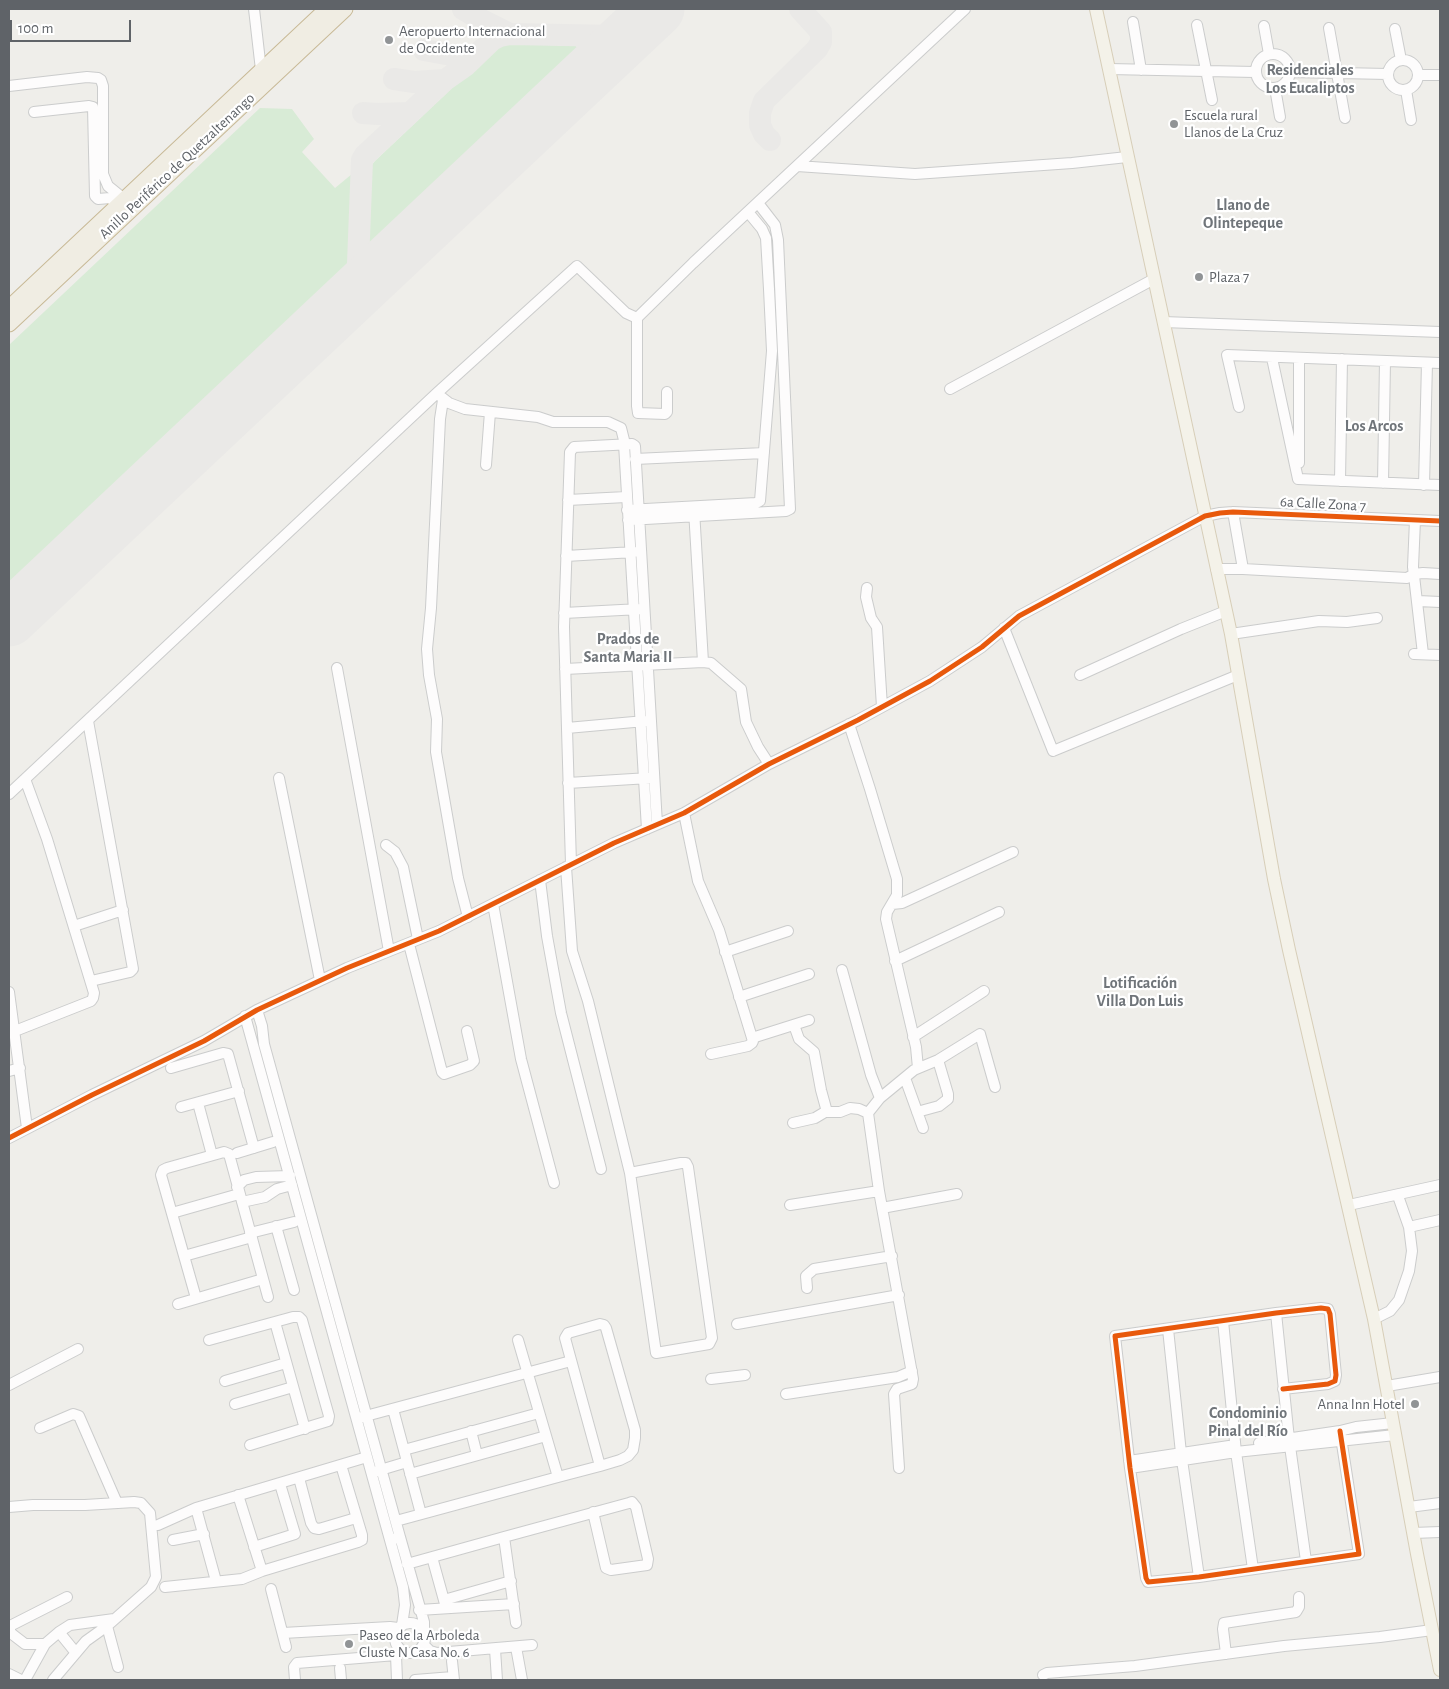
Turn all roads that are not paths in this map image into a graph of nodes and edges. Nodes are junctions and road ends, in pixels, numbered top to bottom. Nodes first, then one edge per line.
1 (254, 9) edge
2 (327, 9) edge
3 (345, 9) edge
4 (965, 9) edge
5 (1096, 9) edge
6 (1133, 22) dead end
7 (1197, 25) dead end
8 (1264, 26) dead end
9 (1329, 28) dead end
10 (1395, 29) dead end
11 (1269, 54) junction
12 (1401, 60) junction
13 (261, 70) junction
14 (1109, 70) junction
15 (1141, 70) junction
16 (1206, 71) junction
17 (1255, 72) junction
18 (1290, 72) junction
19 (1337, 73) junction
20 (1388, 74) junction
21 (1419, 75) junction
22 (1440, 75) edge
23 (9, 86) edge
24 (1275, 88) junction
25 (1406, 90) junction
26 (1212, 100) dead end
27 (34, 112) dead end
28 (1280, 117) dead end
29 (1346, 118) dead end
30 (1411, 120) dead end
31 (1128, 156) junction
32 (797, 166) junction
33 (121, 202) junction
34 (758, 203) junction
35 (748, 212) junction
36 (1154, 279) junction
37 (780, 288) junction
38 (769, 289) junction
39 (9, 308) edge
40 (637, 318) junction
41 (1164, 322) junction
42 (9, 324) edge
43 (1440, 332) edge
44 (772, 351) junction
45 (783, 351) junction
46 (1272, 358) junction
47 (1299, 358) junction
48 (1342, 359) junction
49 (1385, 361) junction
50 (1427, 362) junction
51 (1440, 363) edge
52 (771, 364) junction
53 (783, 364) junction
54 (950, 389) dead end
55 (667, 392) dead end
56 (440, 396) junction
57 (1239, 407) dead end
58 (490, 412) junction
59 (628, 444) junction
60 (764, 453) junction
61 (635, 459) junction
62 (486, 464) dead end
63 (1298, 479) junction
64 (1340, 481) junction
65 (1383, 483) junction
66 (1424, 485) junction
67 (1440, 485) edge
68 (626, 497) junction
69 (568, 500) junction
70 (694, 511) junction
71 (1233, 512) junction
72 (633, 515) junction
73 (1205, 516) junction
74 (1415, 520) junction
75 (1440, 521) edge
76 (630, 552) junction
77 (640, 552) junction
78 (566, 556) junction
79 (1216, 569) junction
80 (1243, 569) junction
81 (1414, 574) junction
82 (1440, 574) edge
83 (867, 588) dead end
84 (1418, 601) junction
85 (1440, 602) edge
86 (638, 610) junction
87 (1226, 611) junction
88 (564, 613) junction
89 (1377, 618) dead end
90 (1004, 628) junction
91 (1231, 634) junction
92 (1440, 655) edge
93 (703, 662) junction
94 (648, 665) junction
95 (636, 666) junction
96 (337, 668) dead end
97 (565, 669) junction
98 (1080, 675) dead end
99 (1238, 676) junction
100 (882, 706) junction
101 (88, 721) junction
102 (645, 722) junction
103 (849, 724) junction
104 (567, 728) junction
105 (769, 764) junction
106 (279, 778) dead end
107 (649, 778) junction
108 (25, 779) junction
109 (568, 783) junction
110 (9, 794) edge
111 (684, 813) junction
112 (652, 827) junction
113 (386, 845) dead end
114 (1013, 852) dead end
115 (568, 866) junction
116 (540, 880) junction
117 (493, 904) junction
118 (892, 904) junction
119 (123, 910) junction
120 (999, 912) dead end
121 (468, 917) junction
122 (74, 926) junction
123 (788, 932) dead end
124 (413, 942) junction
125 (389, 951) junction
126 (725, 952) junction
127 (895, 961) junction
128 (842, 970) dead end
129 (809, 974) dead end
130 (320, 980) junction
131 (91, 981) junction
132 (984, 990) dead end
133 (9, 992) edge
134 (739, 997) junction
135 (257, 1010) junction
136 (245, 1016) junction
137 (809, 1020) dead end
138 (794, 1025) junction
139 (15, 1031) junction
140 (467, 1031) dead end
141 (913, 1037) junction
142 (752, 1038) junction
143 (711, 1054) dead end
144 (938, 1060) junction
145 (20, 1068) junction
146 (171, 1068) dead end
147 (918, 1068) junction
148 (9, 1071) edge
149 (905, 1078) junction
150 (995, 1087) dead end
151 (238, 1091) junction
152 (880, 1098) junction
153 (198, 1103) junction
154 (181, 1107) dead end
155 (827, 1112) junction
156 (917, 1112) junction
157 (868, 1113) junction
158 (793, 1123) dead end
159 (27, 1128) junction
160 (924, 1128) dead end
161 (9, 1138) edge
162 (273, 1142) dead end
163 (254, 1148) junction
164 (237, 1153) dead end
165 (212, 1156) junction
166 (601, 1169) dead end
167 (630, 1173) junction
168 (291, 1180) junction
169 (554, 1183) dead end
170 (1440, 1185) edge
171 (879, 1191) junction
172 (240, 1194) junction
173 (956, 1194) dead end
174 (1398, 1196) junction
175 (790, 1205) dead end
176 (1349, 1205) junction
177 (882, 1208) junction
178 (172, 1213) junction
179 (1440, 1220) edge
180 (294, 1222) dead end
181 (276, 1226) junction
182 (1409, 1227) junction
183 (251, 1235) junction
184 (184, 1256) junction
185 (892, 1256) junction
186 (263, 1279) junction
187 (807, 1288) dead end
188 (294, 1290) dead end
189 (898, 1295) junction
190 (268, 1297) dead end
191 (196, 1298) junction
192 (178, 1304) dead end
193 (1276, 1313) junction
194 (1374, 1319) junction
195 (275, 1322) junction
196 (1223, 1322) junction
197 (737, 1324) dead end
198 (1168, 1329) junction
199 (209, 1340) dead end
200 (518, 1340) dead end
201 (78, 1349) dead end
202 (571, 1360) junction
203 (286, 1363) junction
204 (528, 1372) junction
205 (912, 1372) junction
206 (745, 1375) dead end
207 (1440, 1377) edge
208 (711, 1380) dead end
209 (225, 1381) dead end
210 (9, 1385) edge
211 (1387, 1386) junction
212 (293, 1387) junction
213 (1283, 1389) junction
214 (786, 1394) dead end
215 (235, 1404) dead end
216 (393, 1409) junction
217 (539, 1413) junction
218 (367, 1416) junction
219 (356, 1418) junction
220 (1371, 1426) junction
221 (40, 1428) dead end
222 (305, 1429) junction
223 (1394, 1429) junction
224 (471, 1431) junction
225 (1341, 1435) junction
226 (546, 1436) junction
227 (1372, 1437) junction
228 (1290, 1442) junction
229 (250, 1445) dead end
230 (1236, 1449) junction
231 (404, 1450) junction
232 (478, 1455) junction
233 (367, 1457) junction
234 (1182, 1457) junction
235 (407, 1462) junction
236 (1129, 1464) junction
237 (341, 1465) junction
238 (600, 1466) junction
239 (899, 1468) dead end
240 (381, 1469) junction
241 (372, 1474) junction
242 (410, 1474) junction
243 (558, 1477) junction
244 (299, 1478) junction
245 (280, 1484) junction
246 (238, 1496) junction
247 (117, 1503) junction
248 (1440, 1503) edge
249 (9, 1507) edge
250 (1408, 1507) junction
251 (196, 1508) junction
252 (593, 1512) junction
253 (421, 1514) junction
254 (356, 1518) junction
255 (396, 1521) junction
256 (158, 1525) dead end
257 (1440, 1532) edge
258 (1413, 1533) junction
259 (204, 1534) junction
260 (504, 1537) junction
261 (395, 1538) junction
262 (173, 1540) dead end
263 (254, 1547) junction
264 (432, 1557) junction
265 (1306, 1561) junction
266 (407, 1564) junction
267 (1253, 1569) junction
268 (262, 1571) junction
269 (1199, 1577) junction
270 (216, 1581) junction
271 (511, 1581) junction
272 (165, 1587) dead end
273 (271, 1589) dead end
274 (67, 1597) dead end
275 (1299, 1597) dead end
276 (445, 1604) junction
277 (514, 1604) junction
278 (419, 1610) junction
279 (110, 1622) junction
280 (516, 1623) dead end
281 (400, 1626) junction
282 (1432, 1630) junction
283 (424, 1631) junction
284 (59, 1632) junction
285 (282, 1634) junction
286 (45, 1644) junction
287 (424, 1645) junction
288 (532, 1645) dead end
289 (286, 1646) dead end
290 (516, 1647) junction
291 (495, 1649) junction
292 (398, 1652) junction
293 (76, 1653) junction
294 (1226, 1654) junction
295 (452, 1661) dead end
296 (118, 1666) dead end
297 (340, 1668) dead end
298 (1440, 1670) edge
299 (9, 1674) edge
300 (1043, 1675) dead end
301 (453, 1679) edge
302 (21, 1680) edge
303 (26, 1680) edge
304 (53, 1680) edge
305 (295, 1680) edge
306 (341, 1680) edge
307 (397, 1680) edge
308 (415, 1680) edge
309 (497, 1680) edge
310 (522, 1680) edge

1 - 13 street
2 - 13 highway, Anillo Periférico de Quetzaltenango
3 - 42 highway, Anillo Periférico de Quetzaltenango
4 - 32 street
5 - 14 main road
6 - 15 street
7 - 16 street
8 - 11 street
9 - 19 street
10 - 12 street
11 - 17 street
11 - 18 street
12 - 20 street
12 - 21 street
13 - 33 highway, Anillo Periférico de Quetzaltenango
14 - 15 street
14 - 31 main road
15 - 16 street
16 - 17 street
16 - 26 street
17 - 24 street
18 - 19 street
18 - 24 street
19 - 20 street
19 - 29 street
20 - 25 street
21 - 22 street
21 - 25 street
23 - 33 street
24 - 28 street
25 - 30 street
27 - 33 street
31 - 32 street
31 - 36 main road
32 - 34 street
33 - 39 highway, Anillo Periférico de Quetzaltenango
34 - 35 street
34 - 37 street
35 - 38 street
35 - 40 street
36 - 41 main road
36 - 54 street
37 - 38 street
37 - 45 street
38 - 44 street
40 - 55 street
40 - 56 street
41 - 43 street
41 - 73 main road
44 - 45 street
44 - 52 street
45 - 53 street
46 - 47 street
46 - 57 street
46 - 63 street
47 - 48 street
47 - 63 street
48 - 49 street
48 - 64 street
49 - 50 street
49 - 65 street
50 - 51 street
50 - 66 street
52 - 53 street
52 - 60 street
53 - 70 street
56 - 58 street
56 - 101 street
56 - 121 street
58 - 59 street
58 - 62 street
59 - 61 street
59 - 68 street
59 - 69 street
60 - 61 street
60 - 70 street
61 - 72 street
63 - 64 street
64 - 65 street
65 - 66 street
66 - 67 street
68 - 69 street
68 - 72 street
69 - 78 street
70 - 72 street
70 - 93 street
71 - 73 street, 6a Calle Zona 7
71 - 74 street, 6a Calle Zona 7
71 - 80 street
72 - 76 street
72 - 77 street
73 - 79 main road
73 - 90 street, 6a Calle Zona 7
74 - 75 street, 6a Calle Zona 7
74 - 81 street
76 - 77 street
76 - 78 street
76 - 86 street
77 - 86 street
78 - 88 street
79 - 80 street
79 - 87 main road
80 - 81 street
81 - 82 street
81 - 84 street
83 - 100 street
84 - 85 street
84 - 92 street
86 - 88 street
86 - 94 street
86 - 95 street
87 - 91 main road
87 - 98 street
88 - 97 street
89 - 91 street
90 - 99 street
90 - 100 street, 6a Calle Zona 7
91 - 99 main road
93 - 94 street
93 - 105 street
94 - 95 street
94 - 102 street
95 - 97 street
95 - 102 street
96 - 125 street
97 - 104 street
99 - 176 main road
100 - 103 street, 6a Calle Zona 7
101 - 108 street
101 - 119 street
102 - 104 street
102 - 107 street
103 - 105 street, 6a Calle Zona 7
103 - 118 street
104 - 109 street
105 - 111 street, 6a Calle Zona 7
106 - 130 street
107 - 109 street
107 - 112 street
108 - 110 street
108 - 122 street
109 - 115 street
111 - 112 street, 6a Calle Zona 7
111 - 126 street
112 - 115 street, 6a Calle Zona 7
113 - 124 street
114 - 118 street
115 - 116 street, 6a Calle Zona 7
115 - 167 street
116 - 117 street, 6a Calle Zona 7
116 - 166 street
117 - 121 street, 6a Calle Zona 7
117 - 169 street
118 - 127 street
119 - 122 street
119 - 131 street
120 - 127 street
121 - 124 street, 6a Calle Zona 7
122 - 131 street
123 - 126 street
124 - 125 street, 6a Calle Zona 7
124 - 140 street
125 - 130 street, 6a Calle Zona 7
126 - 134 street
127 - 141 street
128 - 152 street
129 - 134 street
130 - 135 street, 6a Calle Zona 7
131 - 139 street
132 - 141 street
133 - 139 street
134 - 142 street
135 - 136 street, 6a Calle Zona 7
135 - 218 street
136 - 159 street, 6a Calle Zona 7
136 - 168 street
137 - 138 street
138 - 142 street
138 - 155 street
139 - 145 street
141 - 147 street
142 - 143 street
144 - 147 street
144 - 150 street
144 - 156 street
145 - 148 street
145 - 159 street
146 - 151 street
147 - 149 street
149 - 152 street
149 - 156 street
151 - 153 street
151 - 163 street
152 - 157 street
153 - 154 street
153 - 165 street
155 - 157 street
155 - 158 street
156 - 160 street
157 - 171 street
159 - 161 street, 6a Calle Zona 7
162 - 163 street
163 - 164 street
165 - 172 street
165 - 178 street
167 - 167 street
168 - 172 street
168 - 172 street
168 - 219 street
170 - 174 street
171 - 175 street
171 - 177 street
172 - 178 street
172 - 183 street
173 - 177 street
174 - 176 street
174 - 182 street
176 - 194 main road
177 - 185 street
178 - 184 street
179 - 182 street
180 - 181 street
181 - 183 street
181 - 188 street
182 - 194 street
183 - 184 street
183 - 186 street
184 - 191 street
185 - 187 street
185 - 189 street
186 - 190 street
186 - 191 street
189 - 197 street
189 - 205 street
191 - 192 street
193 - 196 street
193 - 213 street
193 - 213 street
194 - 211 main road
195 - 199 street
195 - 203 street
195 - 222 street
196 - 198 street
196 - 230 street
198 - 234 street
198 - 236 street
200 - 204 street
201 - 210 street
202 - 204 street
202 - 238 street
202 - 238 street
203 - 209 street
203 - 212 street
204 - 216 street
204 - 217 street
205 - 214 street
205 - 239 street
206 - 208 street
207 - 211 street
211 - 223 main road
212 - 215 street
212 - 222 street
213 - 228 street
216 - 218 street
216 - 231 street
217 - 224 street
217 - 226 street
218 - 219 street
218 - 240 street
219 - 233 street
220 - 223 street
220 - 225 street
220 - 227 street
221 - 247 street
222 - 229 street
223 - 227 street
223 - 250 main road
224 - 231 street
224 - 232 street
225 - 227 street
225 - 228 street
225 - 265 street
226 - 232 street
226 - 243 street
228 - 230 street
228 - 265 street
230 - 234 street
230 - 267 street
231 - 235 street
232 - 242 street
233 - 237 street
233 - 241 street
234 - 236 street
234 - 269 street
235 - 240 street
235 - 242 street
236 - 269 street
237 - 244 street
237 - 254 street
238 - 243 street
240 - 241 street
240 - 255 street
241 - 261 street
242 - 253 street
243 - 253 street
244 - 245 street
244 - 254 street
245 - 246 street
245 - 263 street
246 - 251 street
246 - 263 street
247 - 249 street
247 - 279 street
248 - 250 street
250 - 258 main road
251 - 256 street
251 - 259 street
252 - 252 street
252 - 260 street
253 - 255 street
254 - 268 street
255 - 261 street
257 - 258 street
258 - 282 main road
259 - 262 street
259 - 270 street
260 - 264 street
260 - 271 street
261 - 266 street
261 - 281 street
263 - 268 street
264 - 266 street
264 - 276 street
265 - 267 street
266 - 278 street
267 - 269 street
268 - 270 street
270 - 272 street
271 - 276 street
271 - 277 street
273 - 285 street
274 - 286 street
275 - 294 street
276 - 277 street
276 - 278 street
277 - 280 street
278 - 283 street
279 - 284 street
279 - 293 street
279 - 296 street
281 - 283 street
281 - 285 street
281 - 292 street
282 - 294 street
282 - 298 main road
283 - 287 street
284 - 286 street
284 - 293 street
285 - 289 street
286 - 303 street
287 - 291 street
287 - 292 street
288 - 290 street
290 - 291 street
290 - 310 street
291 - 309 street
292 - 305 street
292 - 307 street
293 - 304 street
294 - 300 street
295 - 301 street
297 - 306 street
299 - 302 street
301 - 308 street

